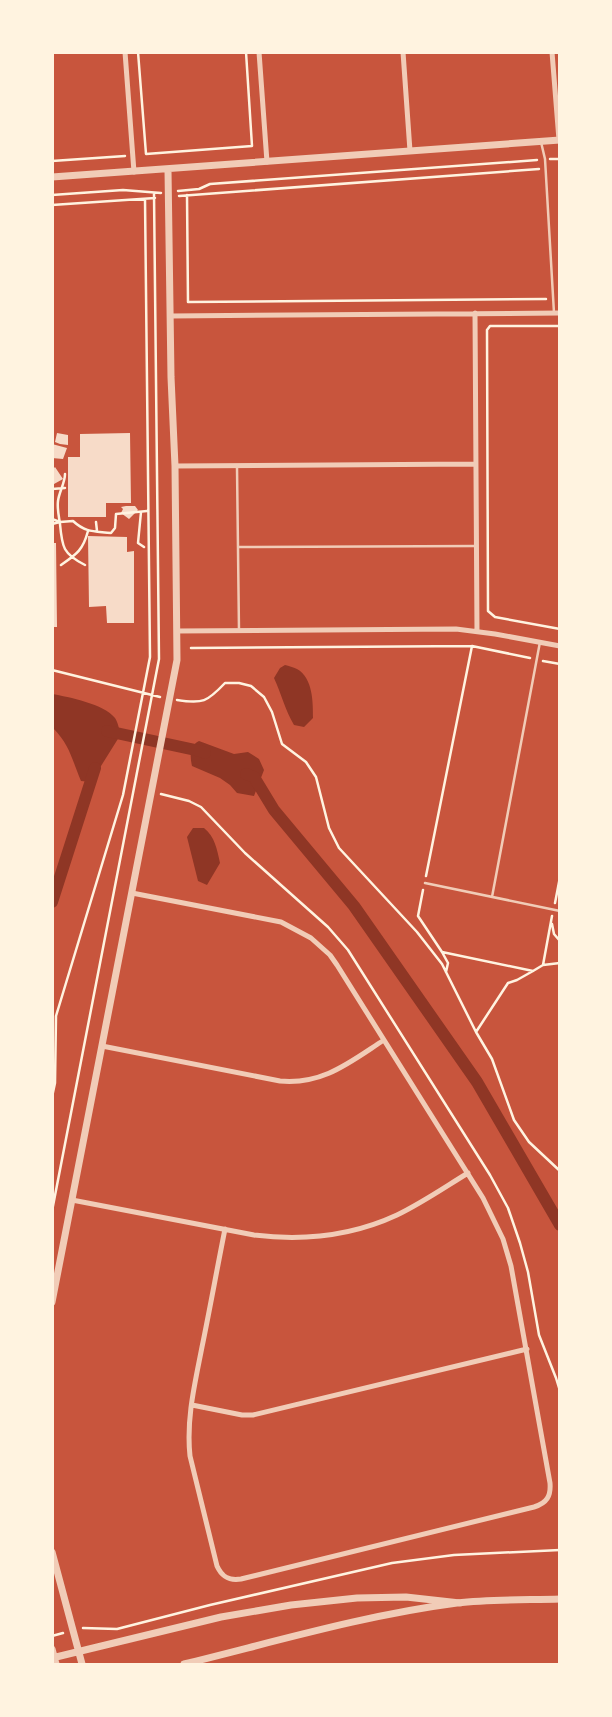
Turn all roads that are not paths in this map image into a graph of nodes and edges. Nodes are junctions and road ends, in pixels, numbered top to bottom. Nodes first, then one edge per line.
1 (125, 52) edge
2 (259, 52) edge
3 (403, 52) edge
4 (552, 52) edge
5 (557, 70) edge
6 (559, 140) edge
7 (541, 142) junction
8 (410, 151) junction
9 (267, 162) junction
10 (168, 170) junction
11 (134, 172) junction
12 (52, 177) edge
13 (475, 313) junction
14 (557, 313) edge
15 (171, 316) junction
16 (476, 464) junction
17 (176, 466) junction
18 (237, 467) junction
19 (477, 546) junction
20 (238, 547) junction
21 (177, 631) junction
22 (239, 631) junction
23 (477, 631) junction
24 (540, 642) junction
25 (559, 646) edge
26 (425, 883) road end
27 (132, 893) junction
28 (492, 897) junction
29 (559, 911) edge
30 (384, 1040) junction
31 (102, 1046) junction
32 (468, 1173) junction
33 (72, 1200) junction
34 (225, 1229) junction
35 (52, 1302) edge
36 (527, 1349) junction
37 (192, 1405) junction
38 (52, 1552) edge
39 (559, 1599) edge
40 (460, 1602) junction
41 (79, 1651) junction
42 (54, 1657) edge
43 (82, 1664) edge
44 (184, 1664) edge

1 - 11 street
2 - 9 street
3 - 8 street
4 - 5 street
5 - 6 street
6 - 7 street
7 - 8 street
7 - 14 lane
8 - 9 street
9 - 10 street
10 - 11 street
10 - 15 street
11 - 12 street
13 - 14 street
13 - 15 street
13 - 16 street
15 - 17 street
16 - 18 street
16 - 19 street
17 - 18 street
17 - 21 street
18 - 20 lane
19 - 20 lane
19 - 23 street
20 - 22 lane
21 - 22 street
21 - 27 street
22 - 23 street
23 - 24 street
24 - 25 street
24 - 28 lane
26 - 28 lane
27 - 30 street
27 - 31 street
28 - 29 lane
30 - 31 street
30 - 32 street
31 - 33 street
32 - 34 street
32 - 36 street
33 - 34 street
33 - 35 street
34 - 37 street
36 - 37 street
36 - 37 street
38 - 41 street
39 - 40 street
40 - 41 street
40 - 44 street
41 - 42 street
41 - 43 street

